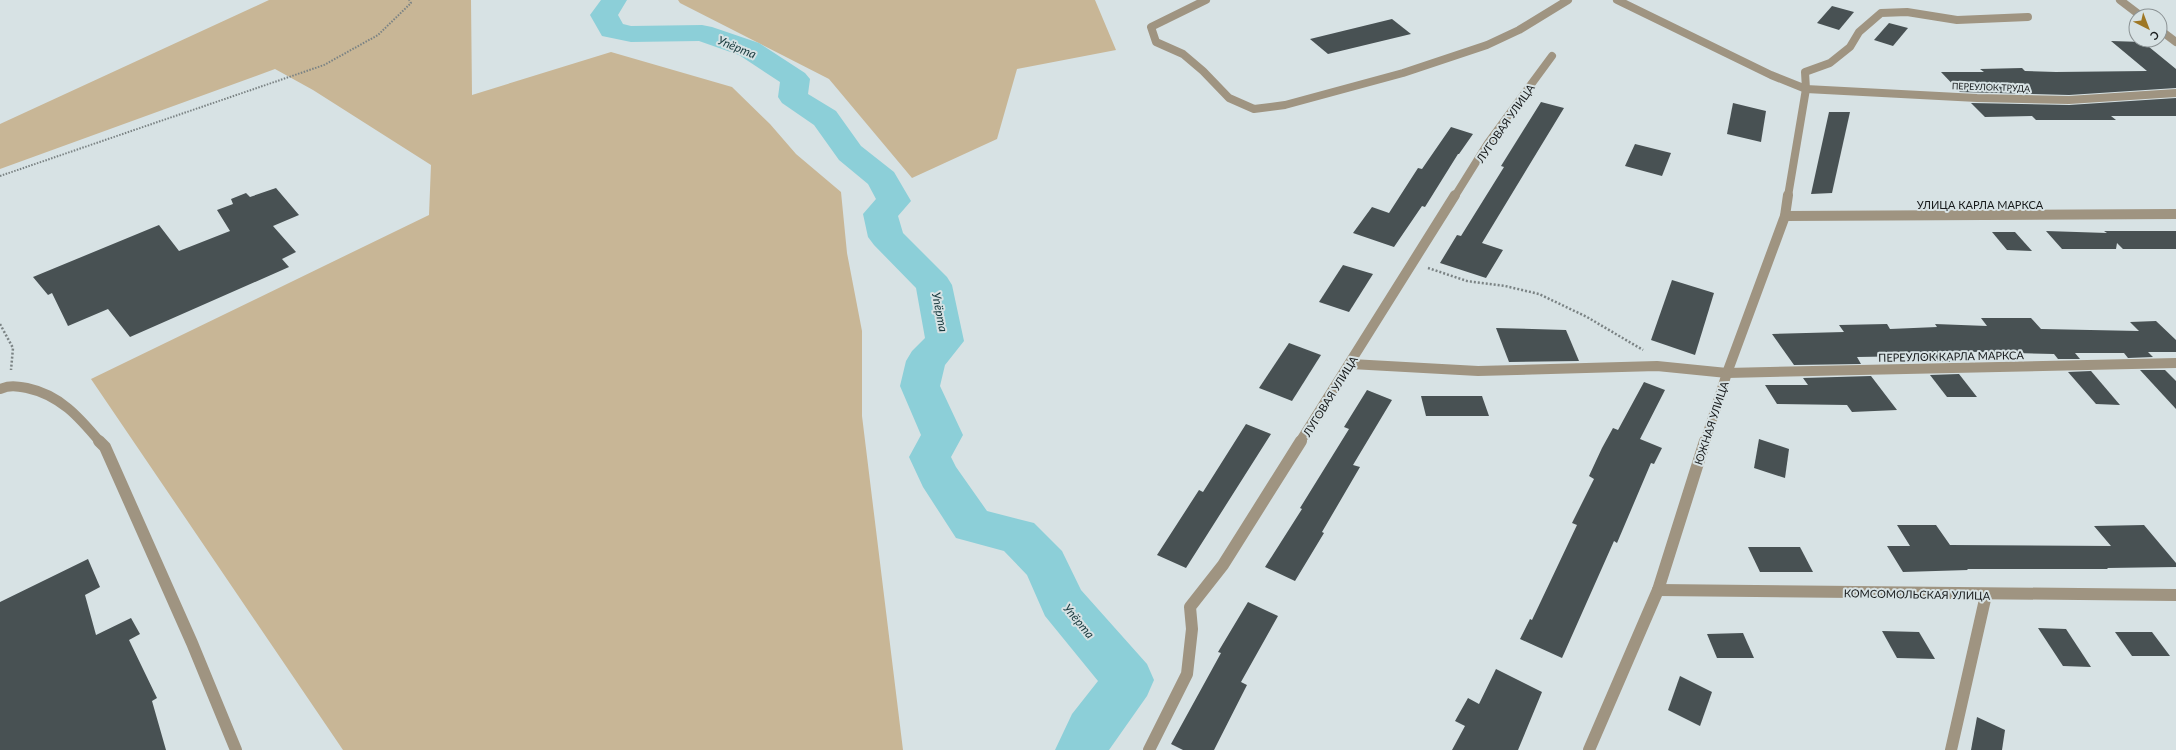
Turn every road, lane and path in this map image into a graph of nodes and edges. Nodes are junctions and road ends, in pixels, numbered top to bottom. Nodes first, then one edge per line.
1 (410, 0) edge
2 (1206, 0) edge
3 (1568, 0) edge
4 (1617, 0) edge
5 (2120, 0) edge
6 (2130, 8) edge
7 (2028, 17) dead end
8 (1552, 56) dead end
9 (1806, 89) junction
10 (2176, 93) edge
11 (0, 176) edge
12 (2176, 214) edge
13 (1785, 216) junction
14 (1414, 263) junction
15 (0, 324) edge
16 (1647, 352) dead end
17 (2176, 363) edge
18 (1351, 364) junction
19 (1727, 373) junction
20 (5, 387) edge
21 (1658, 590) junction
22 (1986, 594) junction
23 (2176, 595) edge
24 (236, 750) edge
25 (1149, 750) edge
26 (1589, 750) edge
27 (1951, 750) edge

1 - 11 path
2 - 3 street
4 - 9 street, ПЕРЕУЛОК ТРУДА
5 - 6 street
7 - 9 street, ЮЖНАЯ УЛИЦА
8 - 14 street, ЛУГОВАЯ УЛИЦА
9 - 10 street, ПЕРЕУЛОК ТРУДА
9 - 13 street, ЮЖНАЯ УЛИЦА
12 - 13 street, УЛИЦА КАРЛА МАРКСА
13 - 19 street, ЮЖНАЯ УЛИЦА
14 - 16 path
14 - 18 street, ЛУГОВАЯ УЛИЦА
15 - 20 path
17 - 19 street, ПЕРЕУЛОК КАРЛА МАРКСА
18 - 19 street, ПЕРЕУЛОК КАРЛА МАРКСА
18 - 25 street, ЛУГОВАЯ УЛИЦА
19 - 21 street, ЮЖНАЯ УЛИЦА
20 - 24 street
21 - 22 street, КОМСОМОЛЬСКАЯ УЛИЦА
21 - 26 street, ЮЖНАЯ УЛИЦА
22 - 23 street, КОМСОМОЛЬСКАЯ УЛИЦА
22 - 27 street

